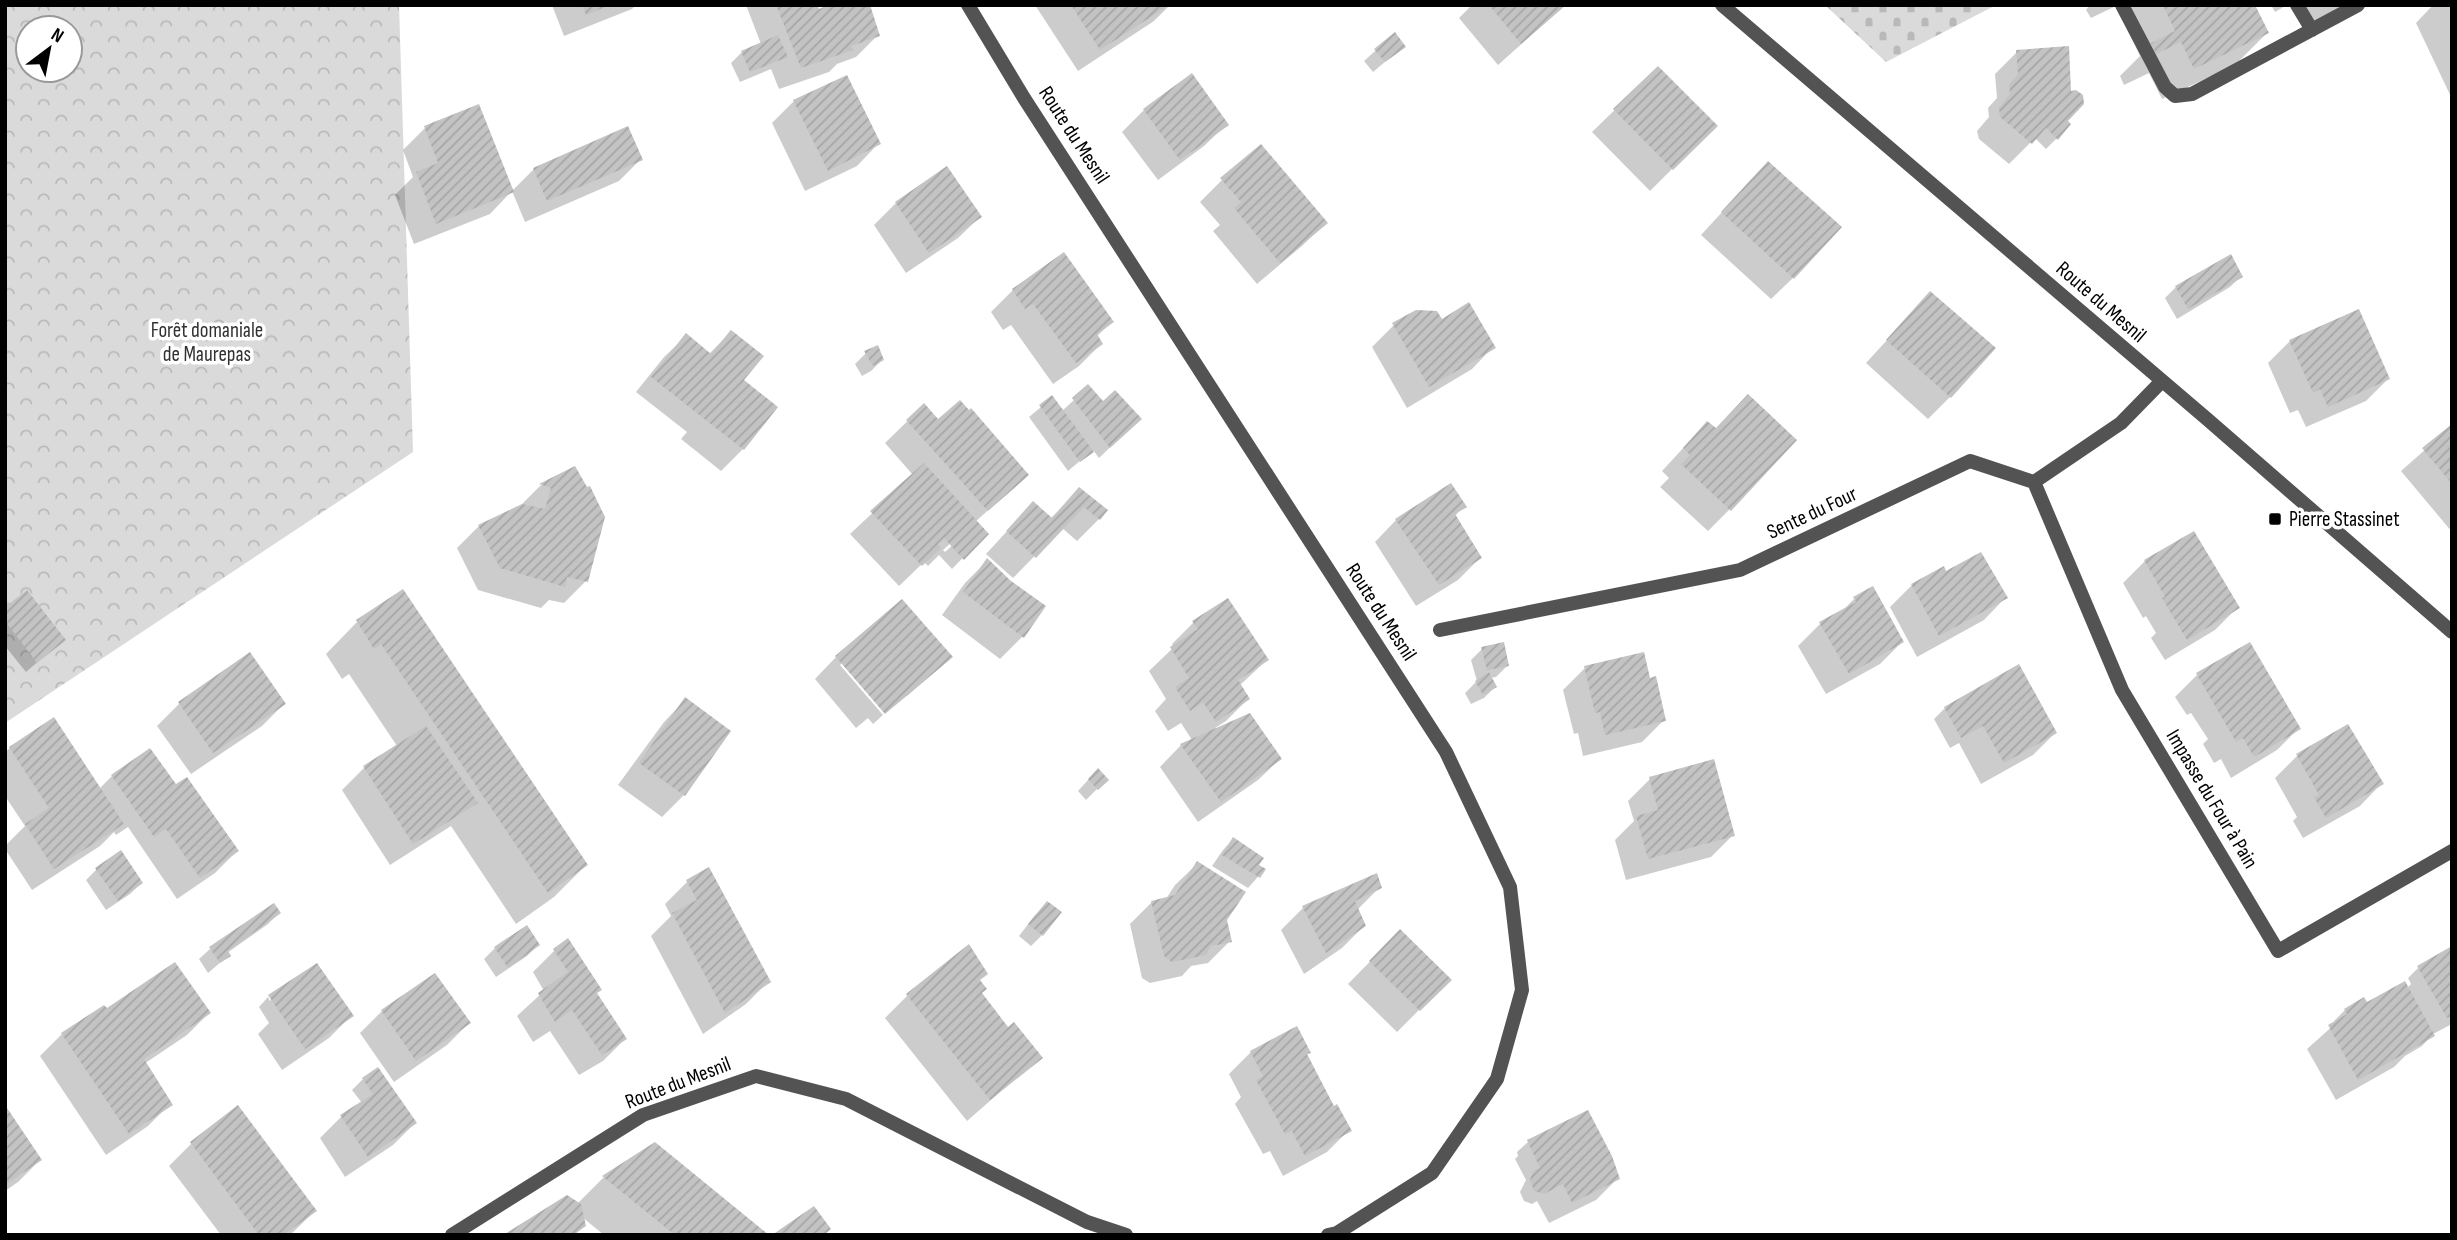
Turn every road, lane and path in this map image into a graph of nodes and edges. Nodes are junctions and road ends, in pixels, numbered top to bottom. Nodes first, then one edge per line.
1 (968, 5) edge
2 (1722, 5) edge
3 (2122, 5) edge
4 (2297, 5) edge
5 (2358, 5) edge
6 (2312, 30) junction
7 (2161, 382) junction
8 (2034, 482) junction
9 (1440, 630) dead end
10 (2452, 632) edge
11 (2452, 850) edge
12 (452, 1235) edge
13 (1126, 1235) edge
14 (1328, 1235) edge

1 - 14 street, Route du Mesnil
2 - 7 street, Route du Mesnil
3 - 6 street
4 - 6 street
5 - 6 street
7 - 8 street
7 - 10 street, Route du Mesnil
8 - 9 street, Sente du Four
8 - 11 street, Impasse du Four à Pain
12 - 13 street, Route du Mesnil

